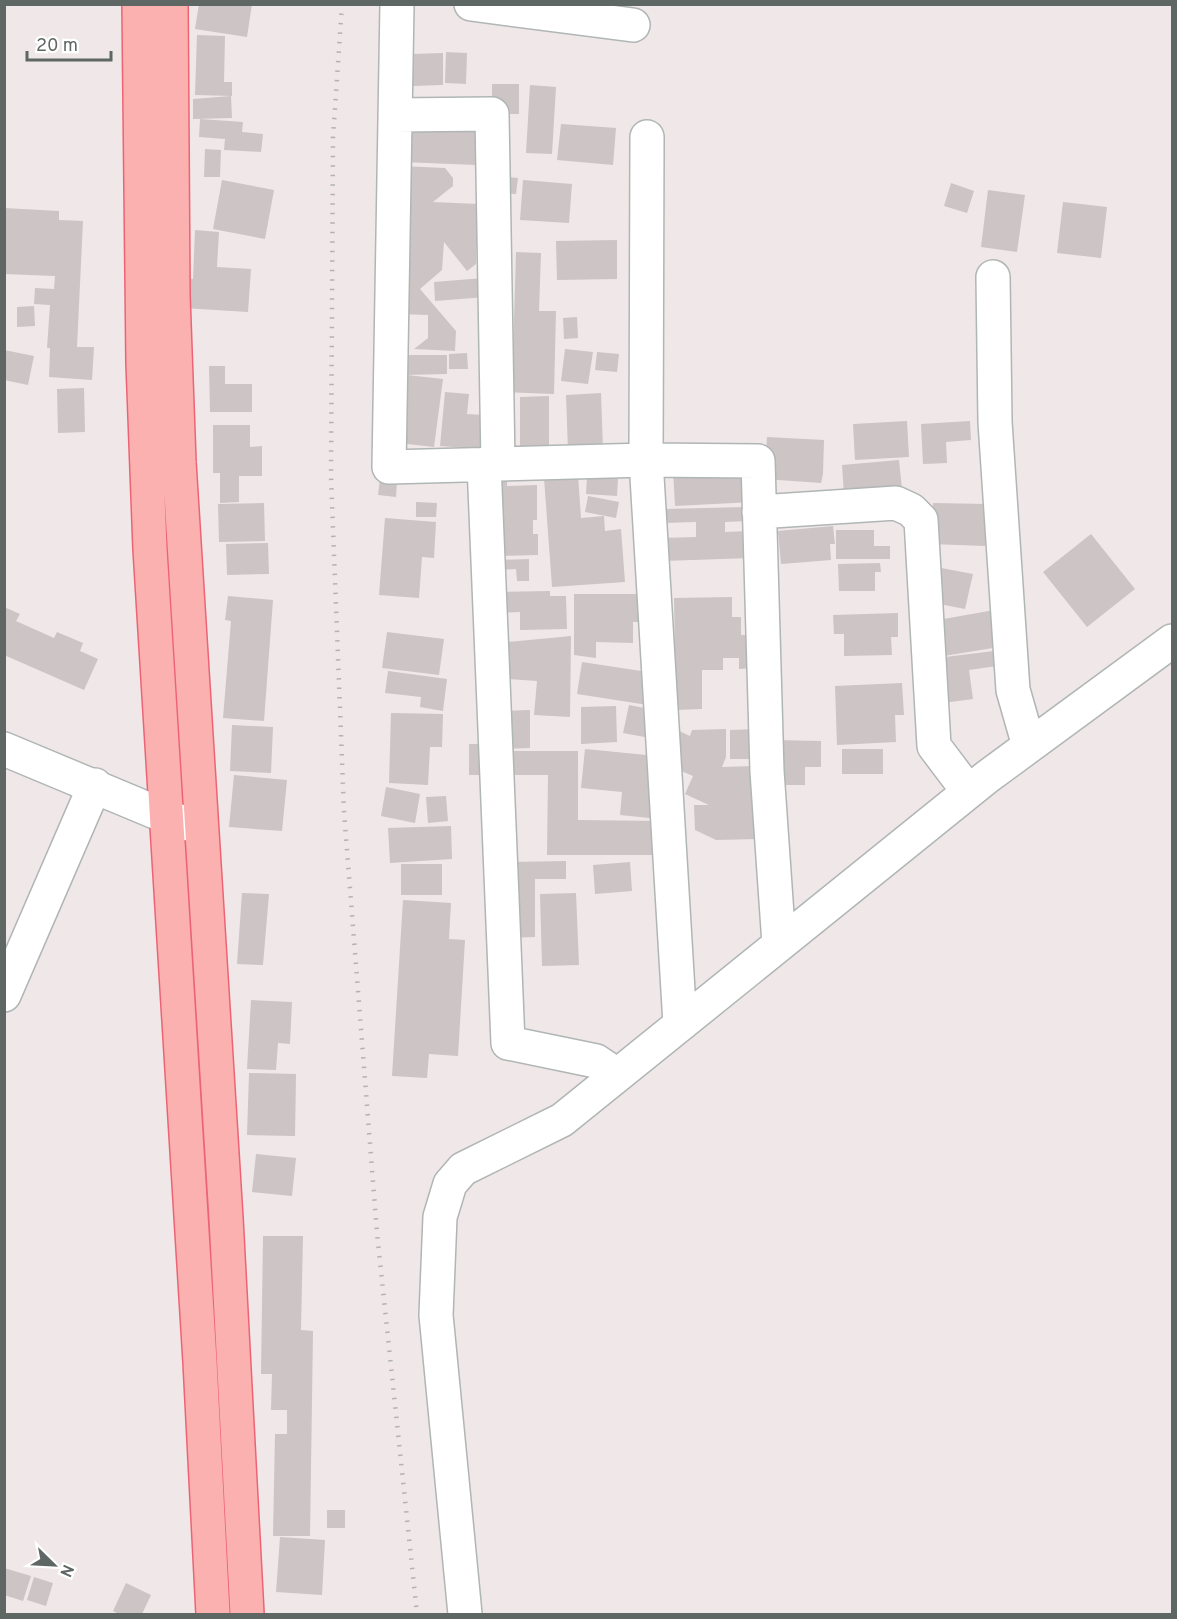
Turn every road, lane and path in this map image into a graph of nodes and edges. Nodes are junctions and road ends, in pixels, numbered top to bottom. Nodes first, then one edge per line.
1 (139, 4) edge
2 (171, 4) edge
3 (397, 4) edge
4 (471, 4) edge
5 (633, 25) dead end
6 (395, 116) junction
7 (647, 137) dead end
8 (993, 277) dead end
9 (646, 460) junction
10 (491, 464) junction
11 (759, 512) junction
12 (1173, 641) edge
13 (1029, 746) junction
14 (4, 749) edge
15 (94, 785) junction
16 (968, 791) junction
17 (167, 817) junction
18 (202, 828) junction
19 (779, 944) junction
20 (4, 995) edge
21 (680, 1024) junction
22 (617, 1075) junction
23 (213, 1614) edge
24 (247, 1614) edge
25 (465, 1614) edge

1 - 17 main road
2 - 18 main road
3 - 6 street
4 - 5 street
6 - 10 street
6 - 10 street
7 - 9 street
8 - 13 street
9 - 10 street
9 - 11 street
9 - 21 street
10 - 22 street
11 - 16 street
11 - 19 street
12 - 13 street
13 - 16 street
14 - 15 street
15 - 17 street
15 - 20 street
16 - 19 street
17 - 18 street
17 - 23 main road
18 - 24 main road
19 - 21 street
21 - 22 street
22 - 25 street

